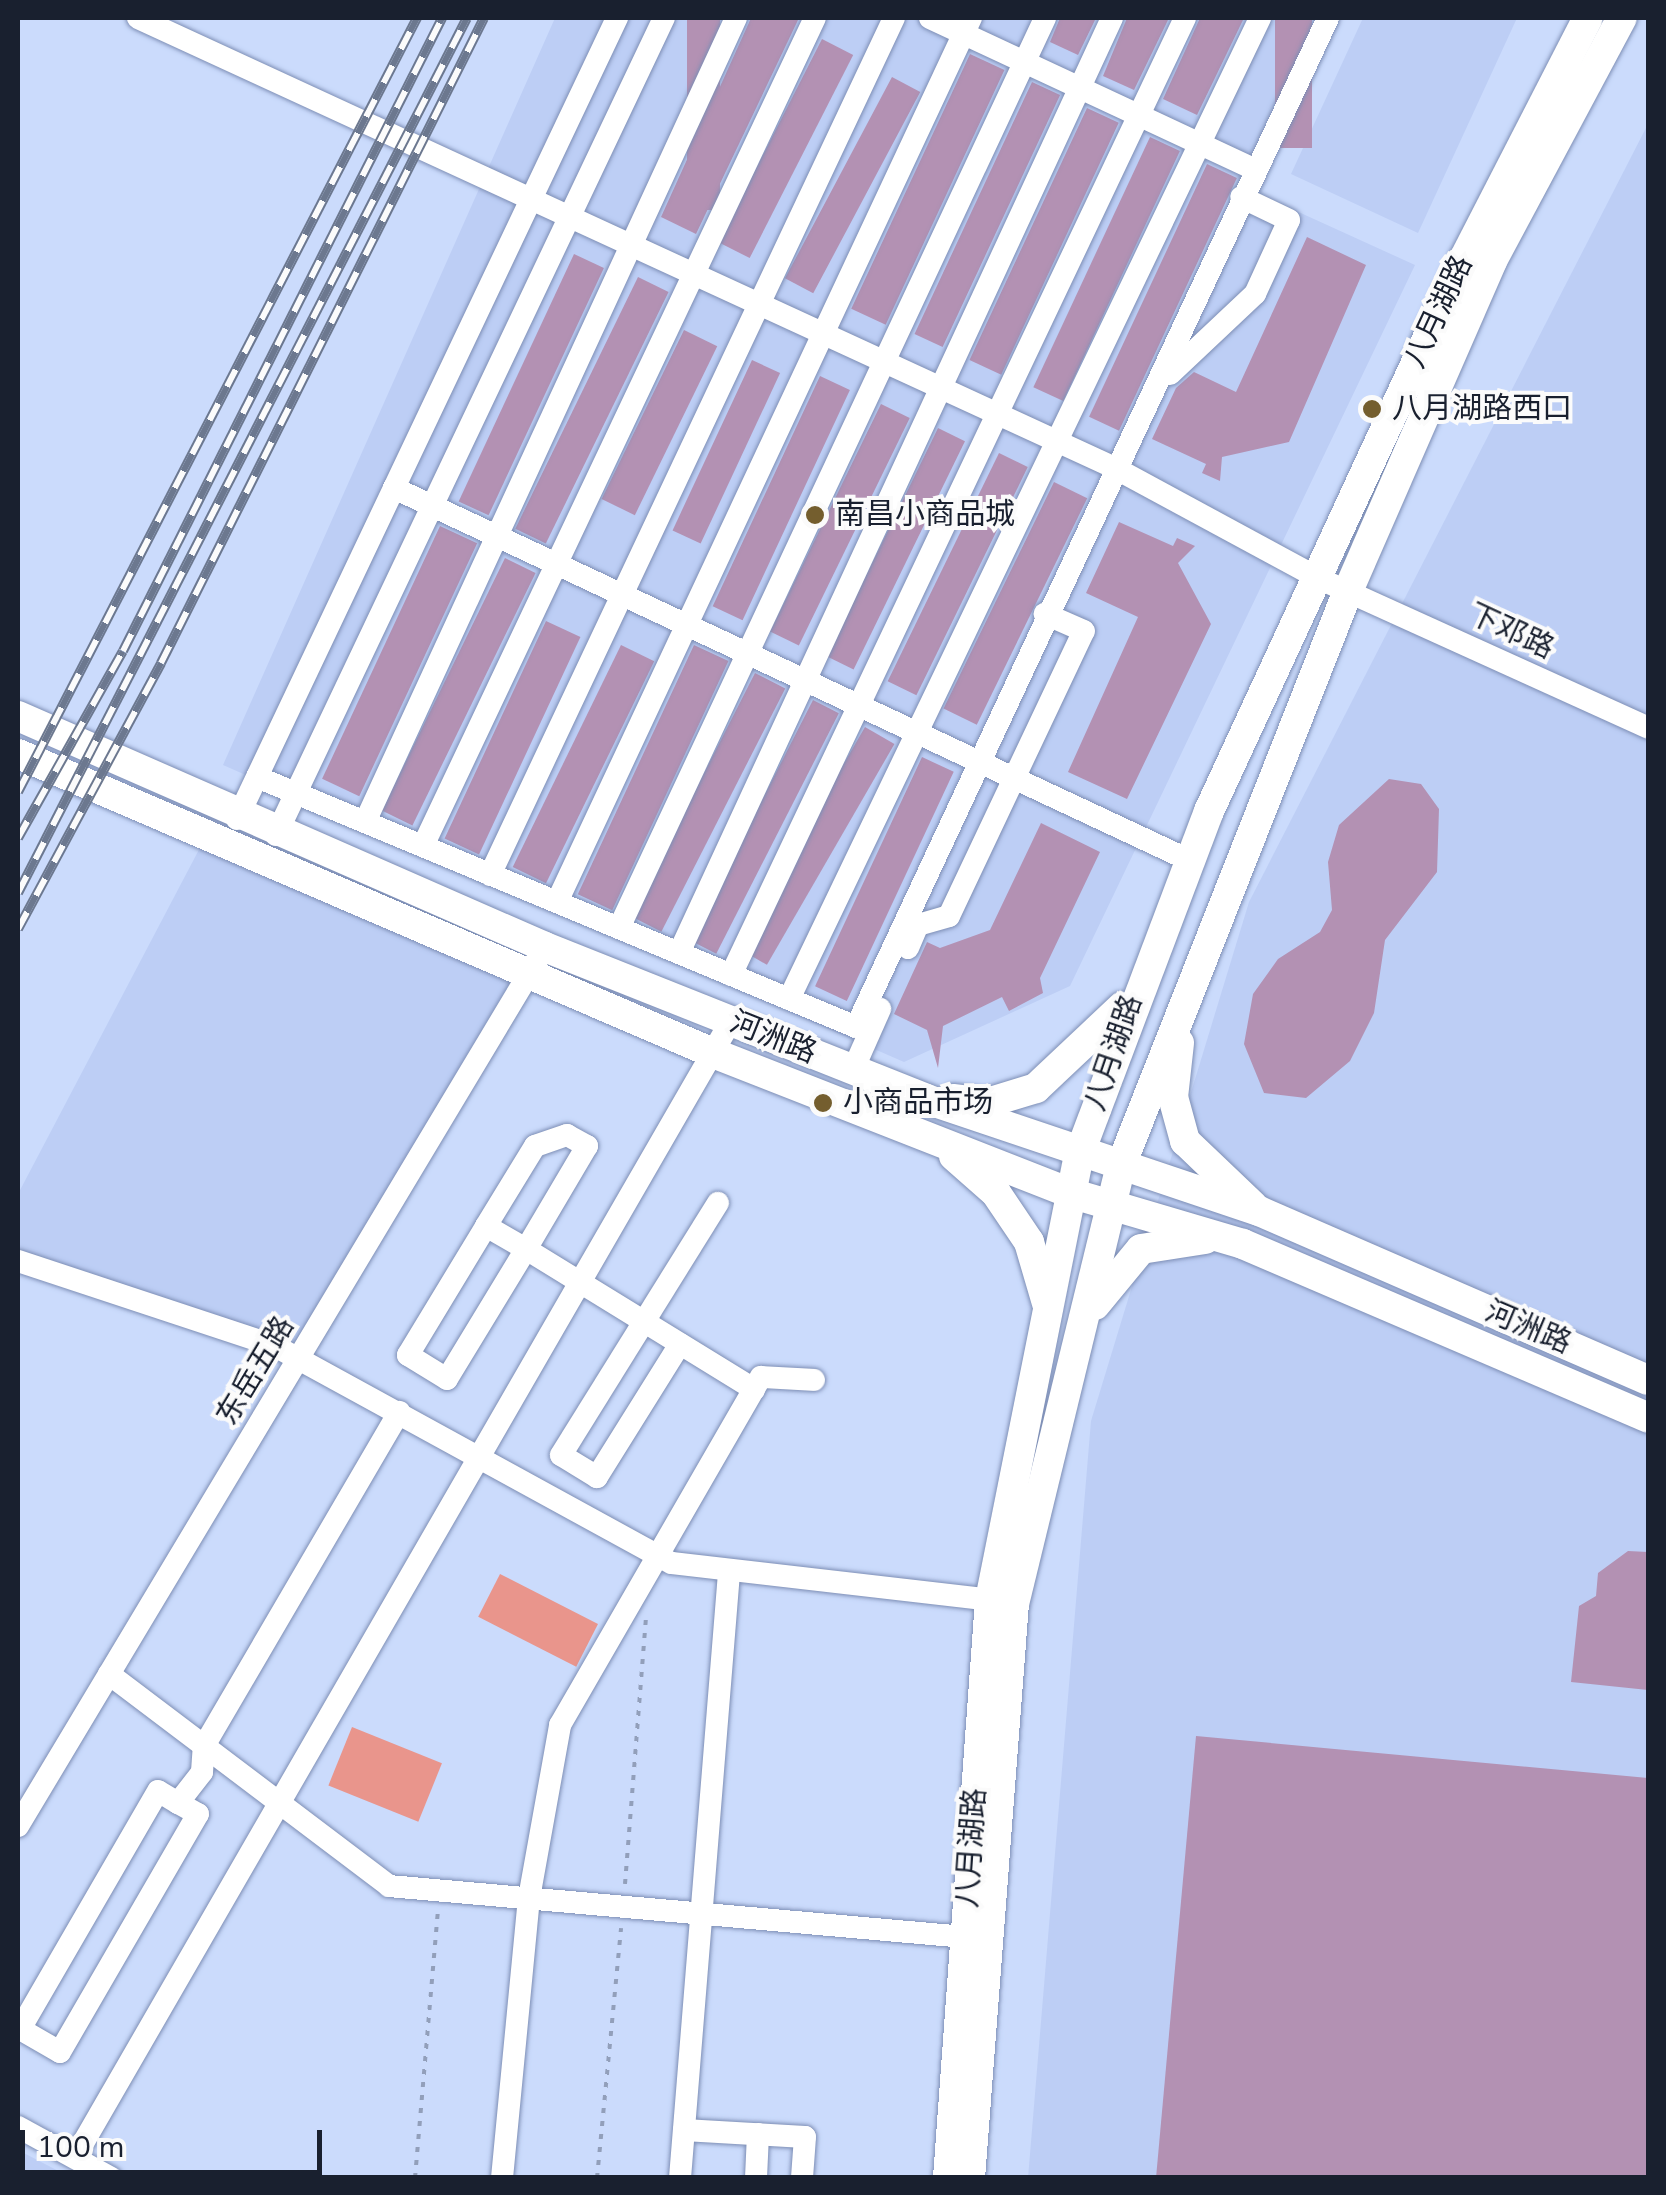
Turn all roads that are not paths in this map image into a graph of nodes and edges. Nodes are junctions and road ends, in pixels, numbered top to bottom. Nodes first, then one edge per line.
1 (138, 18) edge
2 (617, 18) edge
3 (664, 18) edge
4 (736, 18) edge
5 (815, 18) edge
6 (894, 18) edge
7 (930, 18) edge
8 (1045, 18) edge
9 (1112, 18) edge
10 (1186, 18) edge
11 (1260, 18) edge
12 (1328, 18) edge
13 (1588, 18) edge
14 (1622, 18) edge
15 (967, 25) edge
16 (1024, 62) junction
17 (1080, 88) junction
18 (1139, 116) junction
19 (1199, 144) junction
20 (1254, 170) junction
21 (1241, 197) junction
22 (531, 198) junction
23 (570, 217) junction
24 (632, 245) junction
25 (694, 274) junction
26 (760, 304) junction
27 (823, 333) junction
28 (884, 361) junction
29 (941, 388) junction
30 (998, 414) junction
31 (1056, 441) junction
32 (1113, 466) junction
33 (394, 488) junction
34 (433, 508) junction
35 (496, 537) junction
36 (556, 565) junction
37 (1318, 578) junction
38 (1348, 591) junction
39 (622, 596) junction
40 (1045, 614) junction
41 (686, 626) junction
42 (747, 654) junction
43 (805, 681) junction
44 (859, 706) junction
45 (27, 721) edge
46 (1648, 728) edge
47 (916, 733) junction
48 (18, 756) edge
49 (977, 762) junction
50 (256, 777) junction
51 (1013, 778) junction
52 (296, 794) junction
53 (237, 819) junction
54 (365, 822) junction
55 (276, 835) junction
56 (422, 846) junction
57 (1189, 860) junction
58 (490, 874) junction
59 (556, 902) junction
60 (619, 928) junction
61 (545, 948) junction
62 (679, 953) junction
63 (731, 975) junction
64 (528, 976) junction
65 (1134, 993) junction
66 (789, 999) junction
67 (1184, 1002) junction
68 (730, 1022) junction
69 (712, 1052) junction
70 (853, 1070) junction
71 (913, 1094) junction
72 (922, 1135) junction
73 (1080, 1155) junction
74 (1120, 1168) junction
75 (1070, 1193) junction
76 (718, 1202) dead end
77 (1111, 1205) junction
78 (1259, 1211) junction
79 (486, 1226) junction
80 (1244, 1244) junction
81 (526, 1249) junction
82 (18, 1261) edge
83 (580, 1282) junction
84 (1048, 1306) junction
85 (644, 1322) junction
86 (1080, 1329) junction
87 (680, 1344) junction
88 (298, 1359) junction
89 (814, 1380) dead end
90 (1648, 1380) edge
91 (754, 1389) junction
92 (400, 1412) junction
93 (1648, 1418) edge
94 (480, 1455) junction
95 (656, 1558) junction
96 (729, 1572) junction
97 (990, 1600) junction
98 (108, 1674) junction
99 (204, 1746) junction
100 (178, 1803) junction
101 (279, 1804) junction
102 (18, 1826) edge
103 (529, 1898) junction
104 (90, 1908) junction
105 (701, 1914) junction
106 (128, 1934) junction
107 (965, 1937) junction
108 (18, 2127) edge
109 (684, 2130) junction
110 (758, 2134) junction
111 (75, 2157) junction
112 (110, 2178) edge
113 (502, 2178) edge
114 (680, 2178) edge
115 (756, 2178) edge
116 (802, 2178) edge
117 (948, 2178) edge
118 (970, 2178) edge

1 - 22 street, 下邓路
2 - 22 street
3 - 23 street
4 - 24 street
5 - 25 street
6 - 26 street
7 - 15 street
8 - 16 street
9 - 17 street
10 - 18 street
11 - 19 street
12 - 20 street
13 - 37 main road, 八月湖路
14 - 38 main road, 八月湖路
15 - 16 street
15 - 27 street
16 - 17 street
16 - 28 street
17 - 18 street
17 - 29 street
18 - 19 street
18 - 30 street
19 - 20 street
19 - 31 street
20 - 21 street
21 - 32 street
21 - 32 street
22 - 23 street, 下邓路
22 - 33 street
23 - 24 street, 下邓路
23 - 34 street
24 - 25 street, 下邓路
24 - 35 street
25 - 26 street, 下邓路
25 - 36 street
26 - 27 street, 下邓路
26 - 39 street
27 - 28 street, 下邓路
27 - 41 street
28 - 29 street, 下邓路
28 - 42 street
29 - 30 street, 下邓路
29 - 43 street
30 - 31 street, 下邓路
30 - 44 street
31 - 32 street, 下邓路
31 - 47 street
32 - 37 street, 下邓路
32 - 40 street
33 - 34 street
33 - 50 street
34 - 35 street
34 - 52 street
35 - 36 street
35 - 54 street
36 - 39 street
36 - 56 street
37 - 38 street, 下邓路
37 - 57 main road, 八月湖路
38 - 46 street, 下邓路
38 - 67 main road, 八月湖路
39 - 41 street
39 - 58 street
40 - 49 street
40 - 51 street
41 - 42 street
41 - 59 street
42 - 43 street
42 - 60 street
43 - 44 street
43 - 62 street
44 - 47 street
44 - 63 street
45 - 48 street
45 - 53 main road, 河洲路
47 - 49 street
47 - 66 street
48 - 64 main road
49 - 51 street
49 - 66 street
50 - 52 street
50 - 53 street
51 - 57 street
51 - 70 street
52 - 54 street
52 - 55 street
53 - 55 main road, 河洲路
54 - 56 street
55 - 61 main road, 河洲路
56 - 58 street
57 - 65 main road, 八月湖路
58 - 59 street
59 - 60 street
60 - 62 street
61 - 64 street, 东岳五路
61 - 68 main road, 河洲路
62 - 63 street
63 - 66 street
64 - 69 main road
64 - 88 street, 东岳五路
65 - 71 main road
65 - 73 main road, 八月湖路
67 - 74 main road, 八月湖路
67 - 78 main road
68 - 69 street
68 - 70 main road, 河洲路
69 - 72 main road
69 - 83 street
70 - 71 main road, 河洲路
71 - 73 main road, 河洲路
72 - 75 main road
72 - 84 main road
73 - 74 main road, 河洲路
73 - 75 main road, 八月湖路
74 - 77 main road, 八月湖路
74 - 78 main road, 河洲路
75 - 77 main road
75 - 84 main road, 八月湖路
76 - 85 street
77 - 80 main road
77 - 86 main road, 八月湖路
78 - 90 main road, 河洲路
79 - 81 street
79 - 81 street
79 - 81 street
80 - 86 main road
80 - 93 main road
81 - 83 street
82 - 88 street
83 - 85 street
83 - 94 street
84 - 97 main road, 八月湖路
85 - 87 street
85 - 87 street
86 - 118 main road, 八月湖路
87 - 91 street
88 - 92 street
88 - 98 street, 东岳五路
89 - 91 street
91 - 95 street
92 - 94 street
92 - 99 street
94 - 95 street
94 - 101 street
95 - 96 street
95 - 103 street
96 - 97 street
96 - 105 street
97 - 107 main road, 八月湖路
98 - 99 street
98 - 102 street, 东岳五路
99 - 100 street
99 - 101 street
100 - 104 street
100 - 106 street
101 - 103 street
101 - 111 street
103 - 105 street
103 - 113 street
104 - 106 street
104 - 106 street
105 - 107 street
105 - 109 street
107 - 117 main road, 八月湖路
108 - 111 street
109 - 110 street
109 - 114 street
110 - 115 street
110 - 116 street
111 - 112 street

